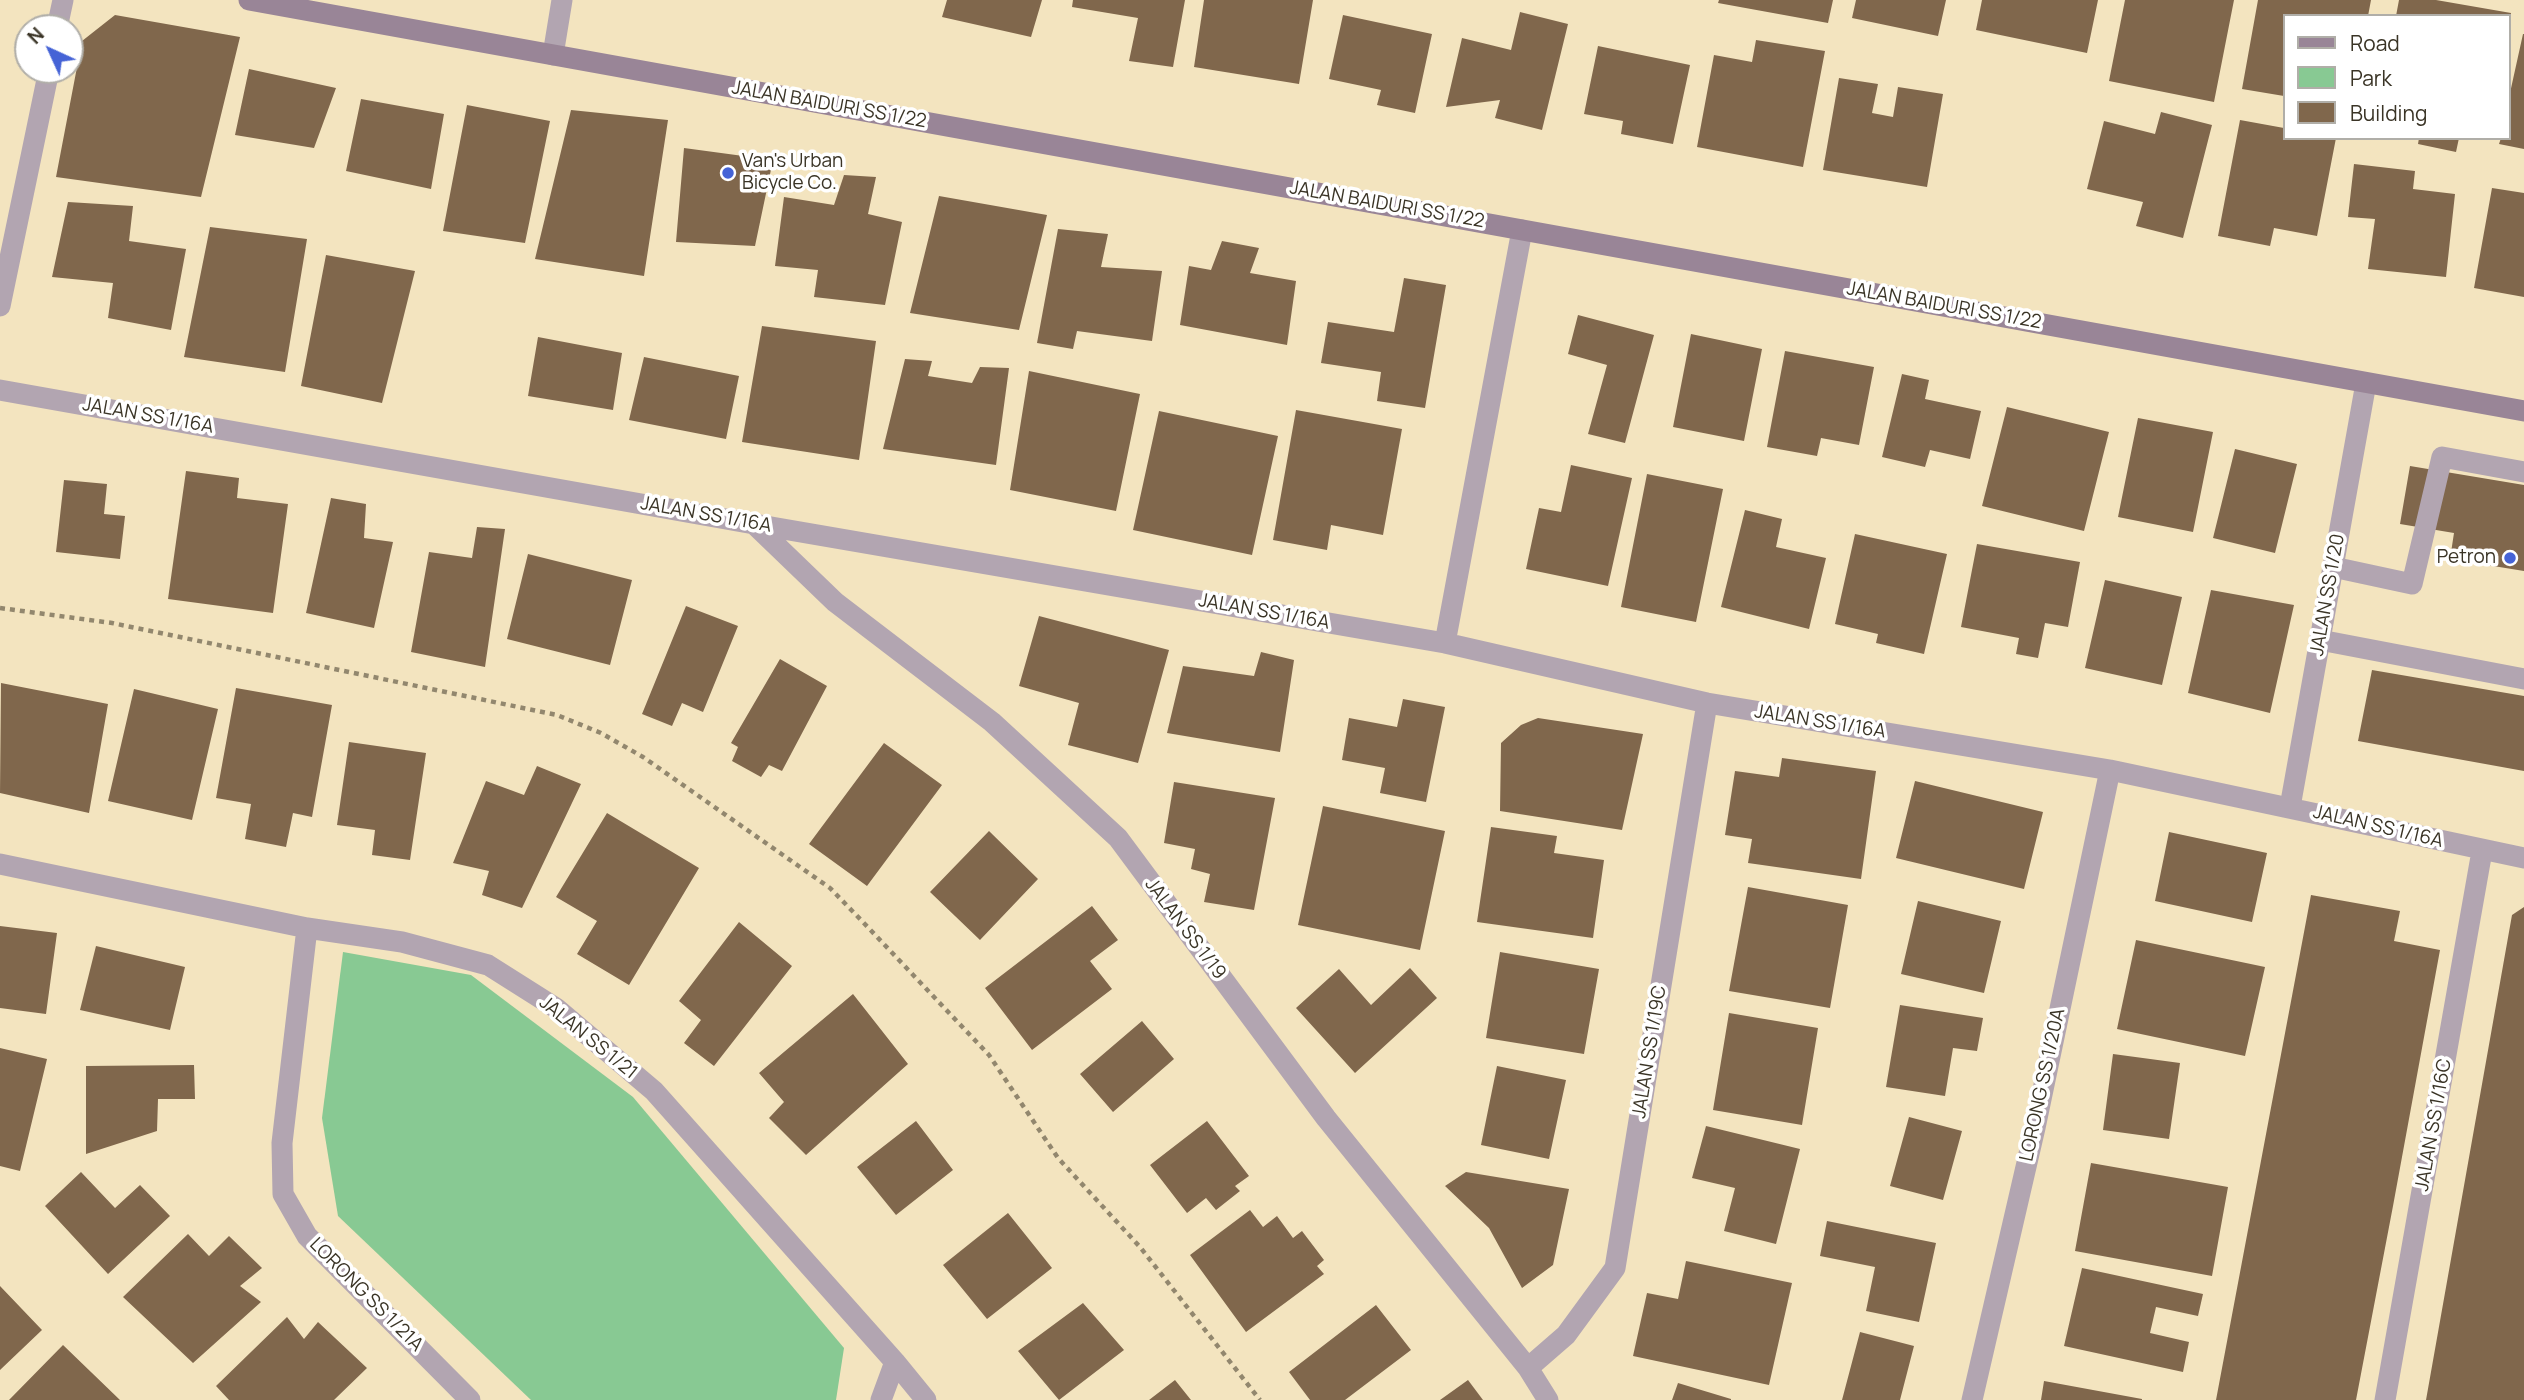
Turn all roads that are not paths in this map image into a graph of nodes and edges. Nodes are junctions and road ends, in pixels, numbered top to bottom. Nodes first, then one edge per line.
1 (249, 0) edge
2 (562, 0) edge
3 (553, 55) junction
4 (46, 84) edge
5 (1522, 230) junction
6 (0, 306) edge
7 (2366, 383) junction
8 (0, 390) edge
9 (2524, 411) edge
10 (2524, 472) edge
11 (754, 524) junction
12 (2333, 567) junction
13 (2320, 640) junction
14 (1445, 643) junction
15 (2524, 679) edge
16 (1707, 703) junction
17 (2110, 770) junction
18 (2290, 807) junction
19 (2482, 851) junction
20 (2524, 858) edge
21 (0, 864) edge
22 (307, 928) junction
23 (895, 1362) junction
24 (1528, 1368) junction
25 (470, 1400) edge
26 (881, 1400) edge
27 (926, 1400) edge
28 (1548, 1400) edge
29 (1972, 1400) edge
30 (2385, 1400) edge

1 - 3 street, JALAN BAIDURI SS 1/22
2 - 3 street
3 - 5 street, JALAN BAIDURI SS 1/22
4 - 6 street
5 - 7 street, JALAN BAIDURI SS 1/22
5 - 14 street
7 - 9 street, JALAN BAIDURI SS 1/22
7 - 12 street, JALAN SS 1/20
8 - 11 street, JALAN SS 1/16A
10 - 12 street
11 - 14 street, JALAN SS 1/16A
11 - 24 street, JALAN SS 1/19
12 - 13 street, JALAN SS 1/20
13 - 15 street
13 - 18 street, JALAN SS 1/20
14 - 16 street, JALAN SS 1/16A
16 - 17 street, JALAN SS 1/16A
16 - 24 street, JALAN SS 1/19C
17 - 18 street, JALAN SS 1/16A
17 - 29 street, LORONG SS 1/20A
18 - 19 street, JALAN SS 1/16A
19 - 20 street, JALAN SS 1/16A
19 - 30 street, JALAN SS 1/16C
21 - 22 street, JALAN SS 1/21
22 - 23 street, JALAN SS 1/21
22 - 25 street, LORONG SS 1/21A
23 - 26 street
23 - 27 street, JALAN SS 1/21
24 - 28 street, JALAN SS 1/19

